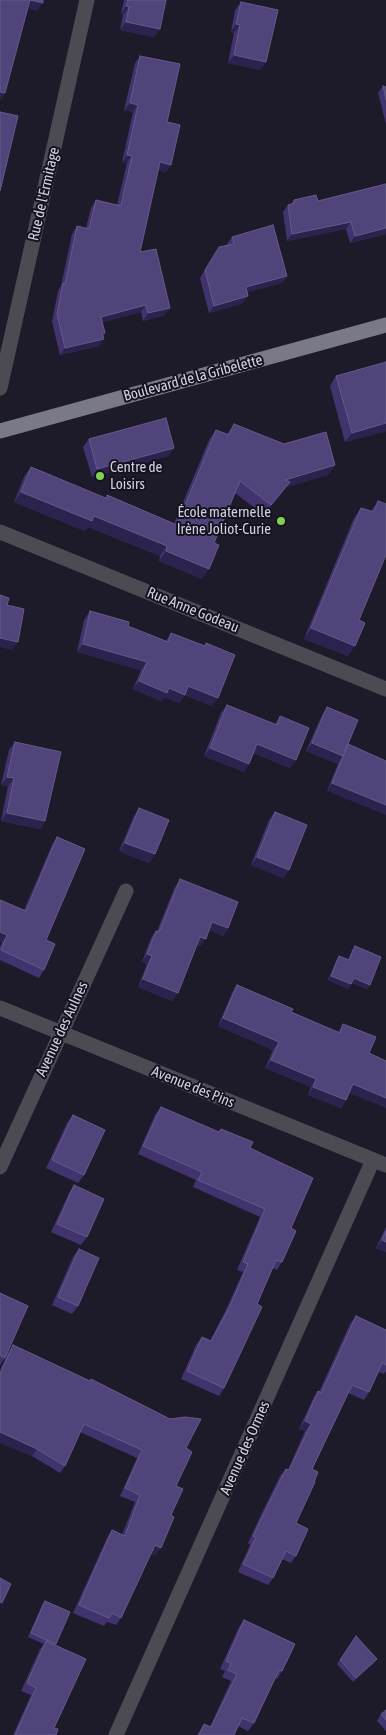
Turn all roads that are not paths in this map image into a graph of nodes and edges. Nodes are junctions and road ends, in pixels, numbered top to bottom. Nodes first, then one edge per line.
1 (87, 0) edge
2 (386, 325) edge
3 (0, 388) edge
4 (0, 431) edge
5 (0, 532) edge
6 (386, 689) edge
7 (126, 891) dead end
8 (0, 1008) edge
9 (60, 1033) junction
10 (380, 1163) edge
11 (0, 1167) edge
12 (116, 1735) edge

1 - 3 street, Rue de l'Ermitage
2 - 4 main road, Boulevard de la Gribelette
5 - 6 street, Rue Anne Godeau
7 - 9 street, Avenue des Aulnes
8 - 9 street, Avenue des Pins
9 - 10 street, Avenue des Pins
9 - 11 street, Avenue des Aulnes
10 - 12 street, Avenue des Ormes

